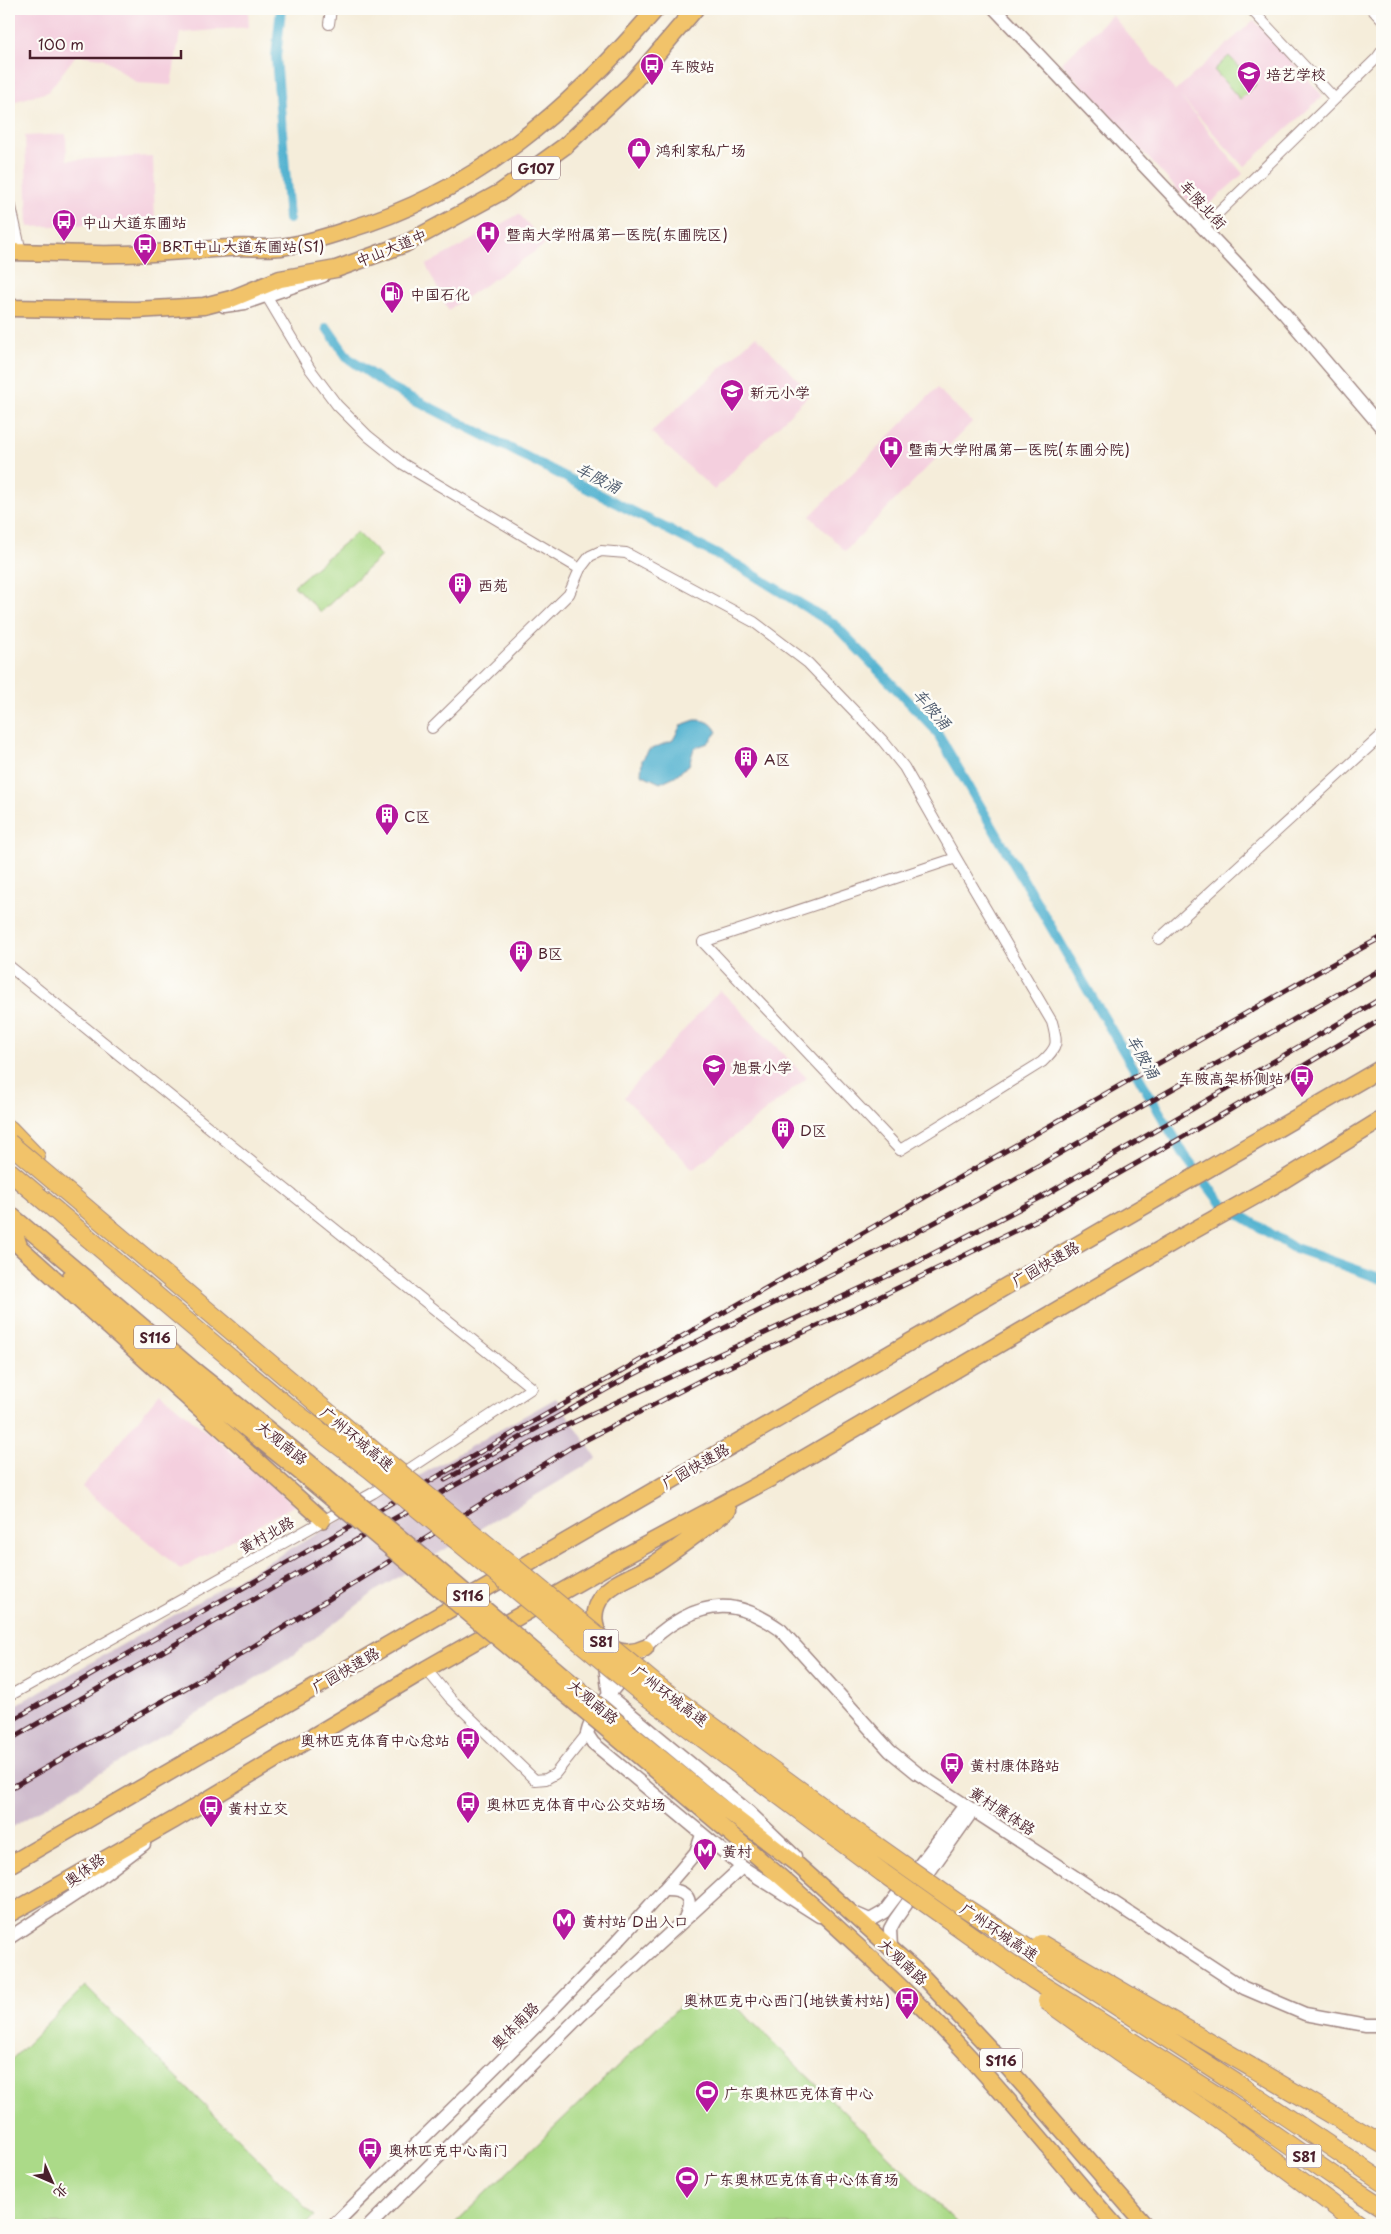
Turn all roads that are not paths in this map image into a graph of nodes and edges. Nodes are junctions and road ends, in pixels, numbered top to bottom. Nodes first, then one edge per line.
1 (331, 9) edge
2 (656, 9) edge
3 (695, 9) edge
4 (995, 9) edge
5 (1251, 9) edge
6 (1372, 9) edge
7 (1382, 20) edge
8 (328, 24) dead end
9 (1382, 51) edge
10 (1336, 99) junction
11 (9, 198) edge
12 (1204, 227) junction
13 (15, 252) edge
14 (336, 269) junction
15 (266, 295) junction
16 (204, 306) junction
17 (9, 308) edge
18 (1382, 428) edge
19 (580, 569) junction
20 (432, 728) dead end
21 (1382, 735) edge
22 (956, 858) junction
23 (1159, 939) dead end
24 (9, 966) edge
25 (1382, 1068) edge
26 (1382, 1119) edge
27 (9, 1129) edge
28 (9, 1143) edge
29 (9, 1171) edge
30 (72, 1196) junction
31 (9, 1213) edge
32 (12, 1230) edge
33 (300, 1464) junction
34 (769, 1479) junction
35 (323, 1520) junction
36 (604, 1643) junction
37 (645, 1648) junction
38 (426, 1669) junction
39 (9, 1696) edge
40 (609, 1696) junction
41 (667, 1711) junction
42 (588, 1734) junction
43 (627, 1738) junction
44 (969, 1808) junction
45 (174, 1820) junction
46 (702, 1835) junction
47 (9, 1865) edge
48 (742, 1867) junction
49 (663, 1890) junction
50 (845, 1908) junction
51 (9, 1914) edge
52 (685, 1918) junction
53 (836, 1925) junction
54 (9, 1938) edge
55 (891, 1948) junction
56 (1382, 2025) edge
57 (1335, 2116) junction
58 (1382, 2139) edge
59 (1382, 2144) edge
60 (1382, 2181) edge
61 (1382, 2207) edge
62 (334, 2225) edge
63 (370, 2225) edge
64 (1115, 2225) edge
65 (1145, 2225) edge
66 (1360, 2225) edge

1 - 8 street
2 - 13 highway, 中山大道中 / G107
3 - 14 highway, 中山大道中 / G107
4 - 12 street, 车陂北街
5 - 10 street
6 - 7 street
9 - 10 street
10 - 12 street
11 - 13 street
12 - 18 street, 车陂北街
14 - 15 street
14 - 16 highway, 中山大道中
15 - 16 street
15 - 19 street
16 - 17 highway, 中山大道中
19 - 20 street
19 - 22 street
21 - 23 street
22 - 22 street
24 - 35 street, 黄村北路
25 - 47 highway, 广园快速路
26 - 34 highway
27 - 30 highway, bridge
28 - 30 highway, 广州环城高速 / S81, bridge
29 - 41 highway, 广州环城高速 / S81, bridge
30 - 36 highway, 广州环城高速 / S81, bridge
31 - 33 main road, 大观南路 / S116
32 - 33 main road, 大观南路 / S116
32 - 35 main road
33 - 43 main road, 大观南路 / S116, bridge
34 - 36 highway
34 - 38 highway
35 - 39 street, 黄村北路
36 - 37 highway
36 - 40 street
36 - 57 highway, bridge
36 - 60 highway, 广州环城高速 / S81, bridge
37 - 40 street, 黄村康体路
37 - 44 street, 黄村康体路
38 - 42 street
38 - 45 highway
40 - 42 street, 黄村康体路
40 - 50 street
41 - 61 highway, 广州环城高速 / S81, bridge
41 - 66 highway, bridge
42 - 46 street
43 - 50 main road, 大观南路 / S116
43 - 53 main road, 大观南路 / S116
44 - 50 street
44 - 55 street
44 - 56 street, 黄村康体路
45 - 51 highway
45 - 54 street, 奥体路
46 - 48 street
46 - 49 street, 奥体南路
48 - 52 street
48 - 53 street
49 - 52 street
49 - 62 street, 奥体南路
50 - 55 main road, 大观南路 / S116
52 - 63 street
53 - 64 main road, 大观南路 / S116
55 - 65 main road, 大观南路 / S116
57 - 58 highway
57 - 59 highway

